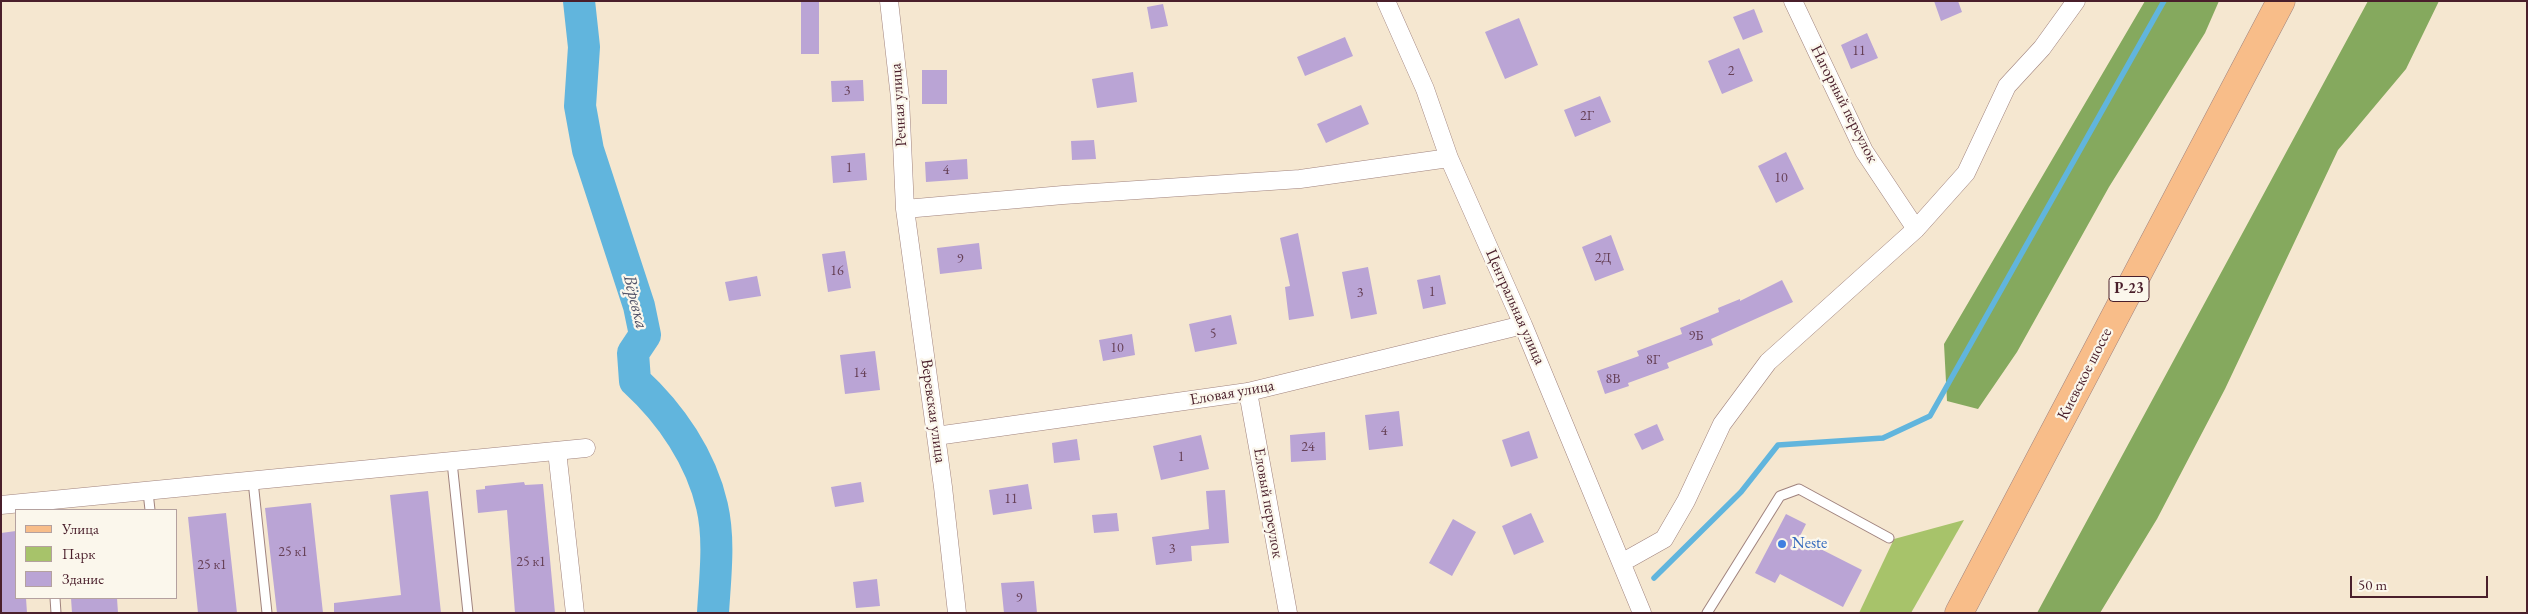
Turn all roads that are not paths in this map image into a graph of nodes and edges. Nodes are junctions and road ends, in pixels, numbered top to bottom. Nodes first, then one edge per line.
1 (889, 1) edge
2 (1386, 1) edge
3 (1794, 1) edge
4 (2076, 1) edge
5 (2281, 1) edge
6 (1449, 158) junction
7 (905, 209) junction
8 (1916, 229) junction
9 (1523, 325) junction
10 (1248, 392) junction
11 (936, 436) junction
12 (586, 448) dead end
13 (557, 451) junction
14 (452, 462) junction
15 (253, 481) junction
16 (148, 492) junction
17 (1, 505) edge
18 (46, 506) edge
19 (150, 509) edge
20 (1889, 538) dead end
21 (1623, 562) junction
22 (55, 599) edge
23 (56, 613) edge
24 (267, 613) edge
25 (468, 613) edge
26 (575, 613) edge
27 (957, 613) edge
28 (1288, 613) edge
29 (1642, 613) edge
30 (1707, 613) edge
31 (1959, 613) edge

1 - 7 street, Речная улица
2 - 6 street, Центральная улица
3 - 8 street, Нагорный переулок
4 - 8 street
5 - 31 main road, Киевское шоссе / Р-23
6 - 7 street
6 - 9 street, Центральная улица
7 - 11 street, Веревская улица
8 - 21 street
9 - 10 street, Еловая улица
9 - 21 street, Центральная улица
10 - 11 street, Еловая улица
10 - 28 street, Еловый переулок
11 - 27 street, Веревская улица
12 - 13 street
13 - 14 street
13 - 26 street
14 - 15 street
14 - 25 lane
15 - 16 street
15 - 24 lane
16 - 18 street
16 - 19 lane
17 - 18 street
20 - 30 lane
21 - 29 street, Центральная улица
22 - 23 lane

